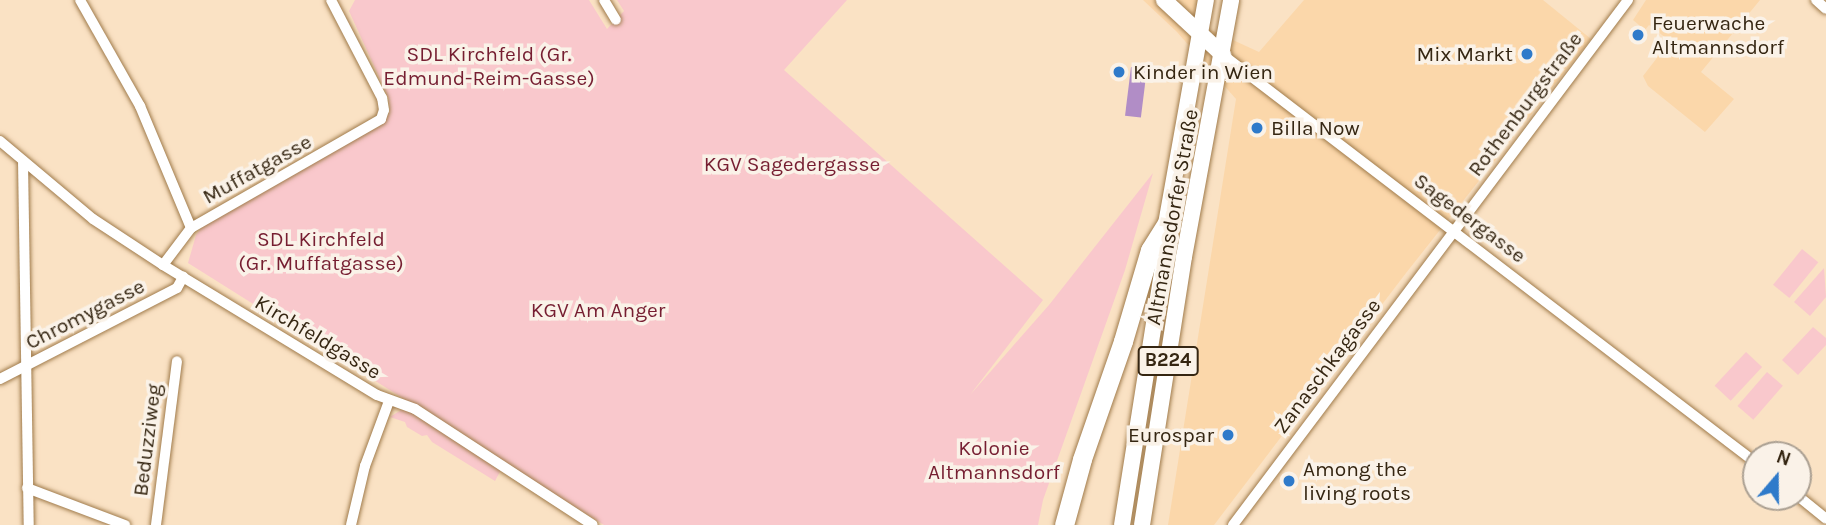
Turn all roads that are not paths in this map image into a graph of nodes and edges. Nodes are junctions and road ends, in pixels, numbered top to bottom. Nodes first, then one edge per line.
1 (80, 0) edge
2 (331, 0) edge
3 (604, 0) edge
4 (1164, 0) edge
5 (1206, 0) edge
6 (1231, 0) edge
7 (1628, 0) edge
8 (1816, 0) edge
9 (1826, 9) edge
10 (616, 20) dead end
11 (1200, 33) junction
12 (1223, 55) junction
13 (0, 141) edge
14 (23, 161) junction
15 (1166, 225) junction
16 (191, 228) junction
17 (1452, 230) junction
18 (163, 265) junction
19 (183, 277) junction
20 (177, 360) dead end
21 (27, 366) junction
22 (0, 379) edge
23 (389, 401) junction
24 (1742, 452) edge
25 (27, 488) junction
26 (1812, 508) edge
27 (1826, 519) edge
28 (29, 525) edge
29 (125, 525) edge
30 (156, 525) edge
31 (351, 525) edge
32 (593, 525) edge
33 (1064, 525) edge
34 (1122, 525) edge
35 (1142, 525) edge
36 (1233, 525) edge

1 - 16 street
2 - 16 street, Muffatgasse
3 - 10 street
4 - 11 main road, Sagedergasse
5 - 11 main road, Altmannsdorfer Straße / B224
6 - 12 main road, Altmannsdorfer Straße / B224
7 - 17 street, Rothenburgstraße
8 - 9 street
11 - 12 main road, Sagedergasse
11 - 15 main road, Altmannsdorfer Straße / B224
12 - 17 street, Sagedergasse
12 - 35 main road, Altmannsdorfer Straße / B224
13 - 14 street, Kirchfeldgasse
14 - 18 street, Kirchfeldgasse
14 - 21 street
15 - 33 highway
15 - 34 main road, Altmannsdorfer Straße / B224
16 - 18 street, Muffatgasse
17 - 24 street, Sagedergasse
17 - 36 street, Zanaschkagasse
18 - 19 street, Kirchfeldgasse
19 - 21 street, Chromygasse
19 - 23 street, Kirchfeldgasse
20 - 30 street, Beduzziweg
21 - 22 street, Chromygasse
21 - 25 street
23 - 31 street
23 - 32 street, Kirchfeldgasse
25 - 28 street
25 - 29 street
26 - 27 street

